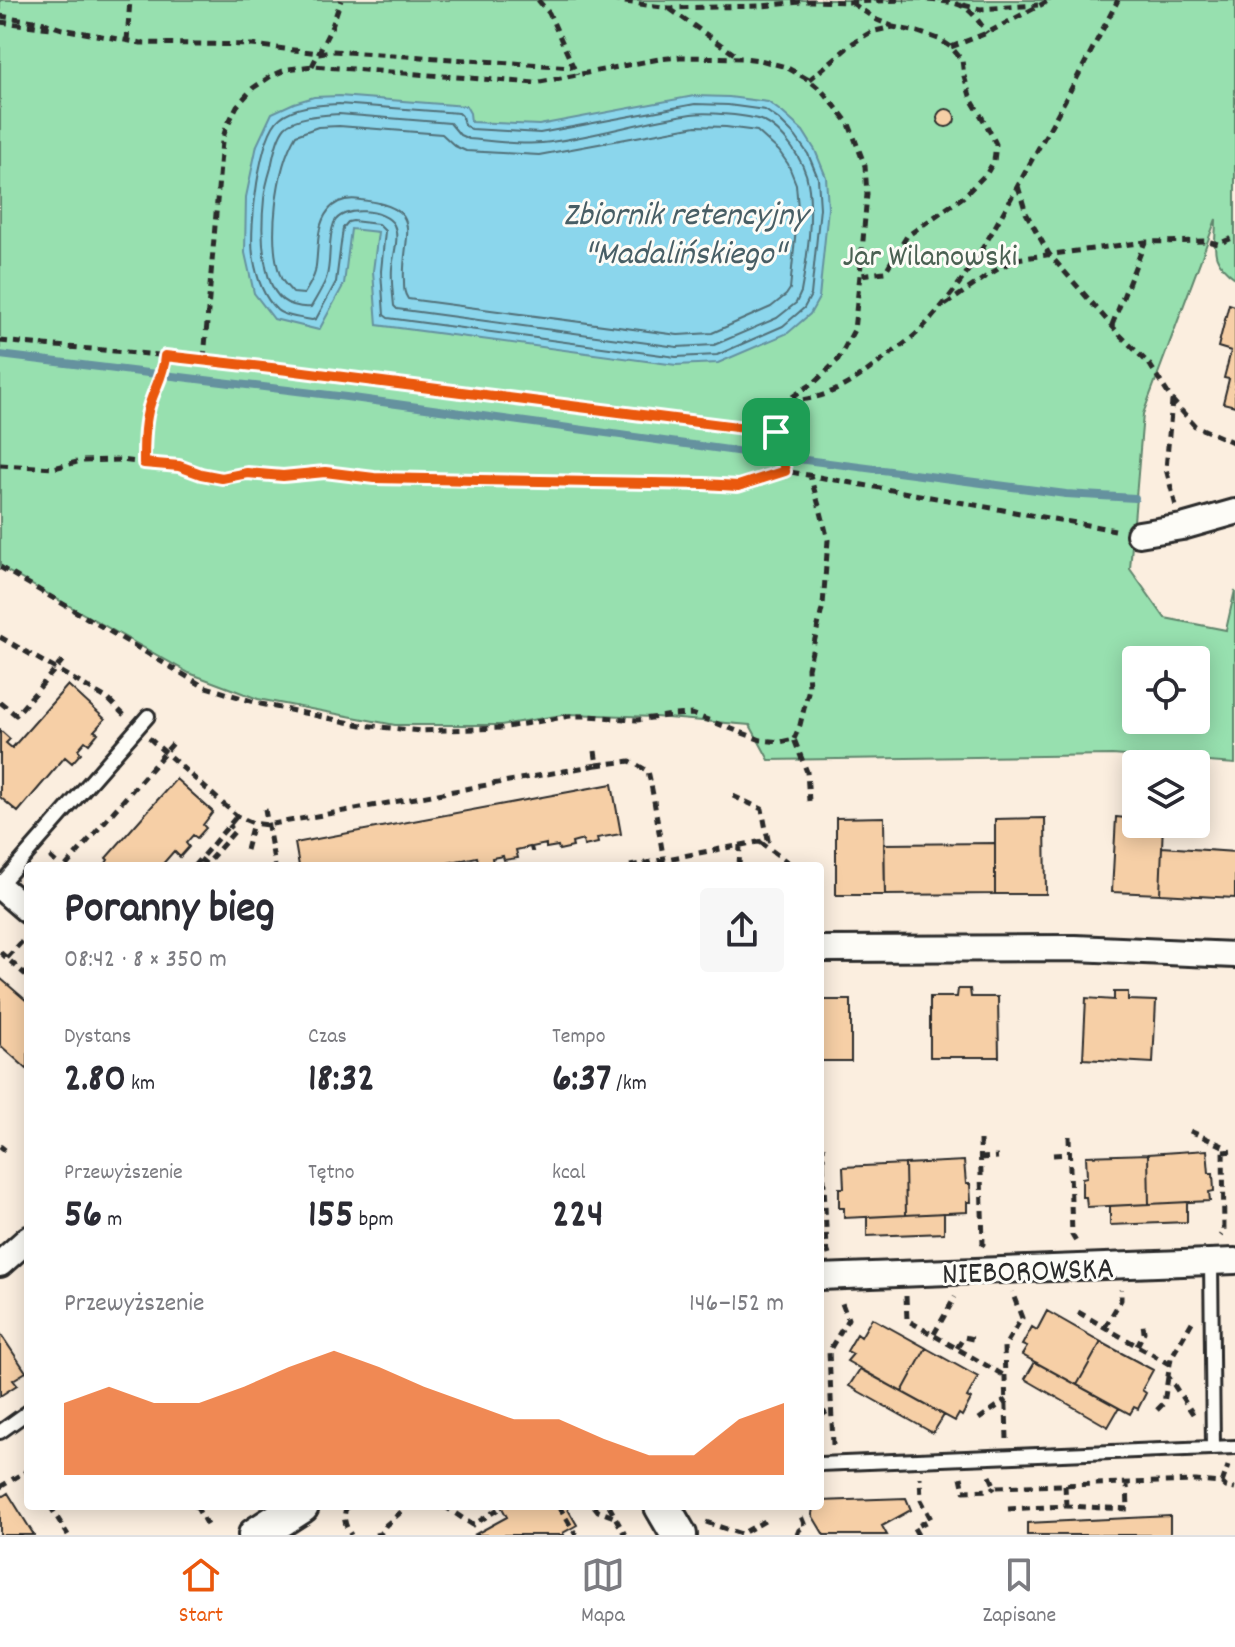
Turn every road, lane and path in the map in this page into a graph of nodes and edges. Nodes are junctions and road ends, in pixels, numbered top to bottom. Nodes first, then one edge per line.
1 (130, 0) edge
2 (340, 0) edge
3 (538, 0) edge
4 (611, 0) edge
5 (905, 0) edge
6 (928, 0) edge
7 (1050, 0) edge
8 (1118, 0) edge
9 (944, 1) edge
10 (852, 2) junction
11 (722, 4) edge
12 (963, 5) junction
13 (1040, 5) junction
14 (669, 8) junction
15 (0, 16) edge
16 (0, 22) edge
17 (893, 27) junction
18 (62, 29) junction
19 (987, 33) junction
20 (127, 41) junction
21 (951, 47) junction
22 (319, 53) junction
23 (739, 58) junction
24 (312, 66) junction
25 (573, 67) junction
26 (577, 75) junction
27 (809, 80) junction
28 (1018, 186) junction
29 (1235, 237) edge
30 (1145, 242) junction
31 (1049, 254) junction
32 (860, 275) junction
33 (939, 309) junction
34 (1112, 325) junction
35 (0, 341) edge
36 (165, 356) junction
37 (204, 359) junction
38 (1172, 400) junction
39 (786, 401) junction
40 (776, 432) junction
41 (1235, 443) edge
42 (144, 463) junction
43 (0, 465) edge
44 (785, 471) junction
45 (810, 476) junction
46 (1235, 512) edge
47 (1182, 527) junction
48 (1139, 534) joint
49 (0, 567) edge
50 (63, 660) dead end
51 (0, 702) edge
52 (148, 716) dead end
53 (794, 739) junction
54 (176, 740) dead end
55 (595, 751) dead end
56 (597, 765) junction
57 (733, 796) dead end
58 (809, 801) dead end
59 (265, 809) dead end
60 (253, 823) junction
61 (267, 825) junction
62 (759, 842) junction
63 (740, 845) junction
64 (246, 850) dead end
65 (664, 860) junction
66 (69, 862) edge
67 (197, 862) edge
68 (274, 862) edge
69 (653, 862) edge
70 (739, 862) edge
71 (787, 862) edge
72 (0, 886) edge
73 (24, 907) edge
74 (24, 939) edge
75 (824, 949) edge
76 (0, 952) edge
77 (1235, 955) edge
78 (7, 958) junction
79 (24, 973) edge
80 (1190, 1131) dead end
81 (1069, 1136) dead end
82 (980, 1140) dead end
83 (1235, 1151) edge
84 (1223, 1152) junction
85 (1070, 1154) junction
86 (1053, 1155) dead end
87 (998, 1157) dead end
88 (980, 1158) junction
89 (824, 1198) edge
90 (24, 1243) edge
91 (1082, 1251) dead end
92 (976, 1255) dead end
93 (1220, 1256) edge
94 (0, 1264) edge
95 (825, 1268) edge
96 (1010, 1287) dead end
97 (959, 1289) dead end
98 (839, 1293) dead end
99 (1121, 1294) dead end
100 (906, 1295) dead end
101 (1078, 1312) dead end
102 (1197, 1314) dead end
103 (1143, 1324) dead end
104 (1105, 1327) junction
105 (934, 1334) junction
106 (973, 1339) dead end
107 (1137, 1346) junction
108 (957, 1348) junction
109 (1169, 1364) junction
110 (1005, 1376) junction
111 (1168, 1376) junction
112 (824, 1377) edge
113 (830, 1380) junction
114 (1006, 1400) junction
115 (831, 1409) junction
116 (1157, 1410) dead end
117 (824, 1413) edge
118 (24, 1415) edge
119 (979, 1419) dead end
120 (1213, 1421) junction
121 (0, 1432) edge
122 (994, 1440) dead end
123 (824, 1447) edge
124 (1235, 1447) edge
125 (1213, 1448) junction
126 (1235, 1463) edge
127 (824, 1464) edge
128 (980, 1471) dead end
129 (24, 1472) edge
130 (971, 1472) dead end
131 (920, 1480) dead end
132 (1127, 1483) junction
133 (1222, 1483) junction
134 (1065, 1485) junction
135 (0, 1487) edge
136 (995, 1487) junction
137 (1235, 1489) edge
138 (1066, 1506) junction
139 (1008, 1509) dead end
140 (52, 1510) edge
141 (198, 1510) edge
142 (295, 1510) edge
143 (345, 1510) edge
144 (402, 1510) edge
145 (450, 1510) edge
146 (497, 1510) edge
147 (561, 1510) edge
148 (597, 1510) edge
149 (611, 1510) edge
150 (667, 1510) edge
151 (800, 1514) dead end
152 (615, 1517) junction
153 (765, 1521) dead end
154 (208, 1527) dead end
155 (692, 1528) edge
156 (68, 1535) edge
157 (256, 1535) edge
158 (351, 1535) edge
159 (372, 1535) edge
160 (576, 1535) edge
161 (625, 1535) edge
162 (797, 1535) edge
163 (918, 1535) edge

1 - 20 path
2 - 22 path
3 - 25 path
4 - 14 path
5 - 10 path
6 - 9 path
7 - 13 path
8 - 28 path
9 - 12 path
10 - 11 path
10 - 17 path
11 - 14 path
12 - 13 path
12 - 19 path
13 - 19 path
14 - 23 path
15 - 18 path
16 - 18 path
17 - 21 path
17 - 27 path
18 - 20 path
19 - 21 path
20 - 22 path
21 - 32 path
22 - 24 path
22 - 25 path
23 - 26 path
23 - 27 path
24 - 26 path
24 - 37 path
25 - 26 path
27 - 32 path
28 - 31 path
28 - 33 path
29 - 30 path
30 - 31 path
30 - 34 path
31 - 33 path
31 - 34 path
32 - 39 path
33 - 39 path
34 - 38 path
35 - 36 path
36 - 37 path
36 - 42 path
37 - 40 path
38 - 41 path
38 - 47 path
39 - 40 path
40 - 44 path
42 - 43 path
42 - 44 path
44 - 45 path
45 - 48 path
45 - 53 path
46 - 47 street
47 - 48 street
49 - 53 path
50 - 51 path
52 - 72 lane
53 - 58 path
54 - 66 path
55 - 56 path
56 - 61 path
56 - 65 path
57 - 62 path
59 - 61 path
60 - 61 path
60 - 64 path
60 - 67 path
61 - 68 path
62 - 63 path
62 - 71 path
63 - 65 path
63 - 70 path
65 - 69 path
72 - 73 street
74 - 78 path
75 - 77 street
76 - 78 path
78 - 79 path
80 - 84 path
81 - 85 path
82 - 88 path
83 - 84 path
84 - 93 path
85 - 86 path
85 - 91 path
87 - 88 path
88 - 92 path
89 - 95 path
90 - 94 street
93 - 95 street, NIEBOROWSKA
93 - 120 lane
96 - 110 path
97 - 105 path
98 - 113 path
99 - 104 path
100 - 105 path
101 - 104 path
102 - 109 path
103 - 107 path
104 - 107 path
105 - 108 path
106 - 108 path
107 - 109 path
108 - 110 path
109 - 111 path
110 - 114 path
111 - 116 path
111 - 120 path
112 - 113 path
113 - 115 path
114 - 119 path
114 - 122 path
115 - 117 path
115 - 123 path
118 - 121 lane
120 - 125 lane
124 - 125 lane
125 - 127 lane
126 - 133 path
128 - 136 path
129 - 135 path
130 - 136 path
131 - 163 path
132 - 133 path
132 - 134 path
132 - 138 path
133 - 137 path
134 - 136 path
134 - 138 path
138 - 139 path
140 - 156 path
141 - 154 path
142 - 157 street
143 - 158 path
144 - 159 path
145 - 146 path
147 - 160 path
148 - 152 path
149 - 152 path
150 - 155 street
151 - 162 path
152 - 161 path
153 - 155 path

